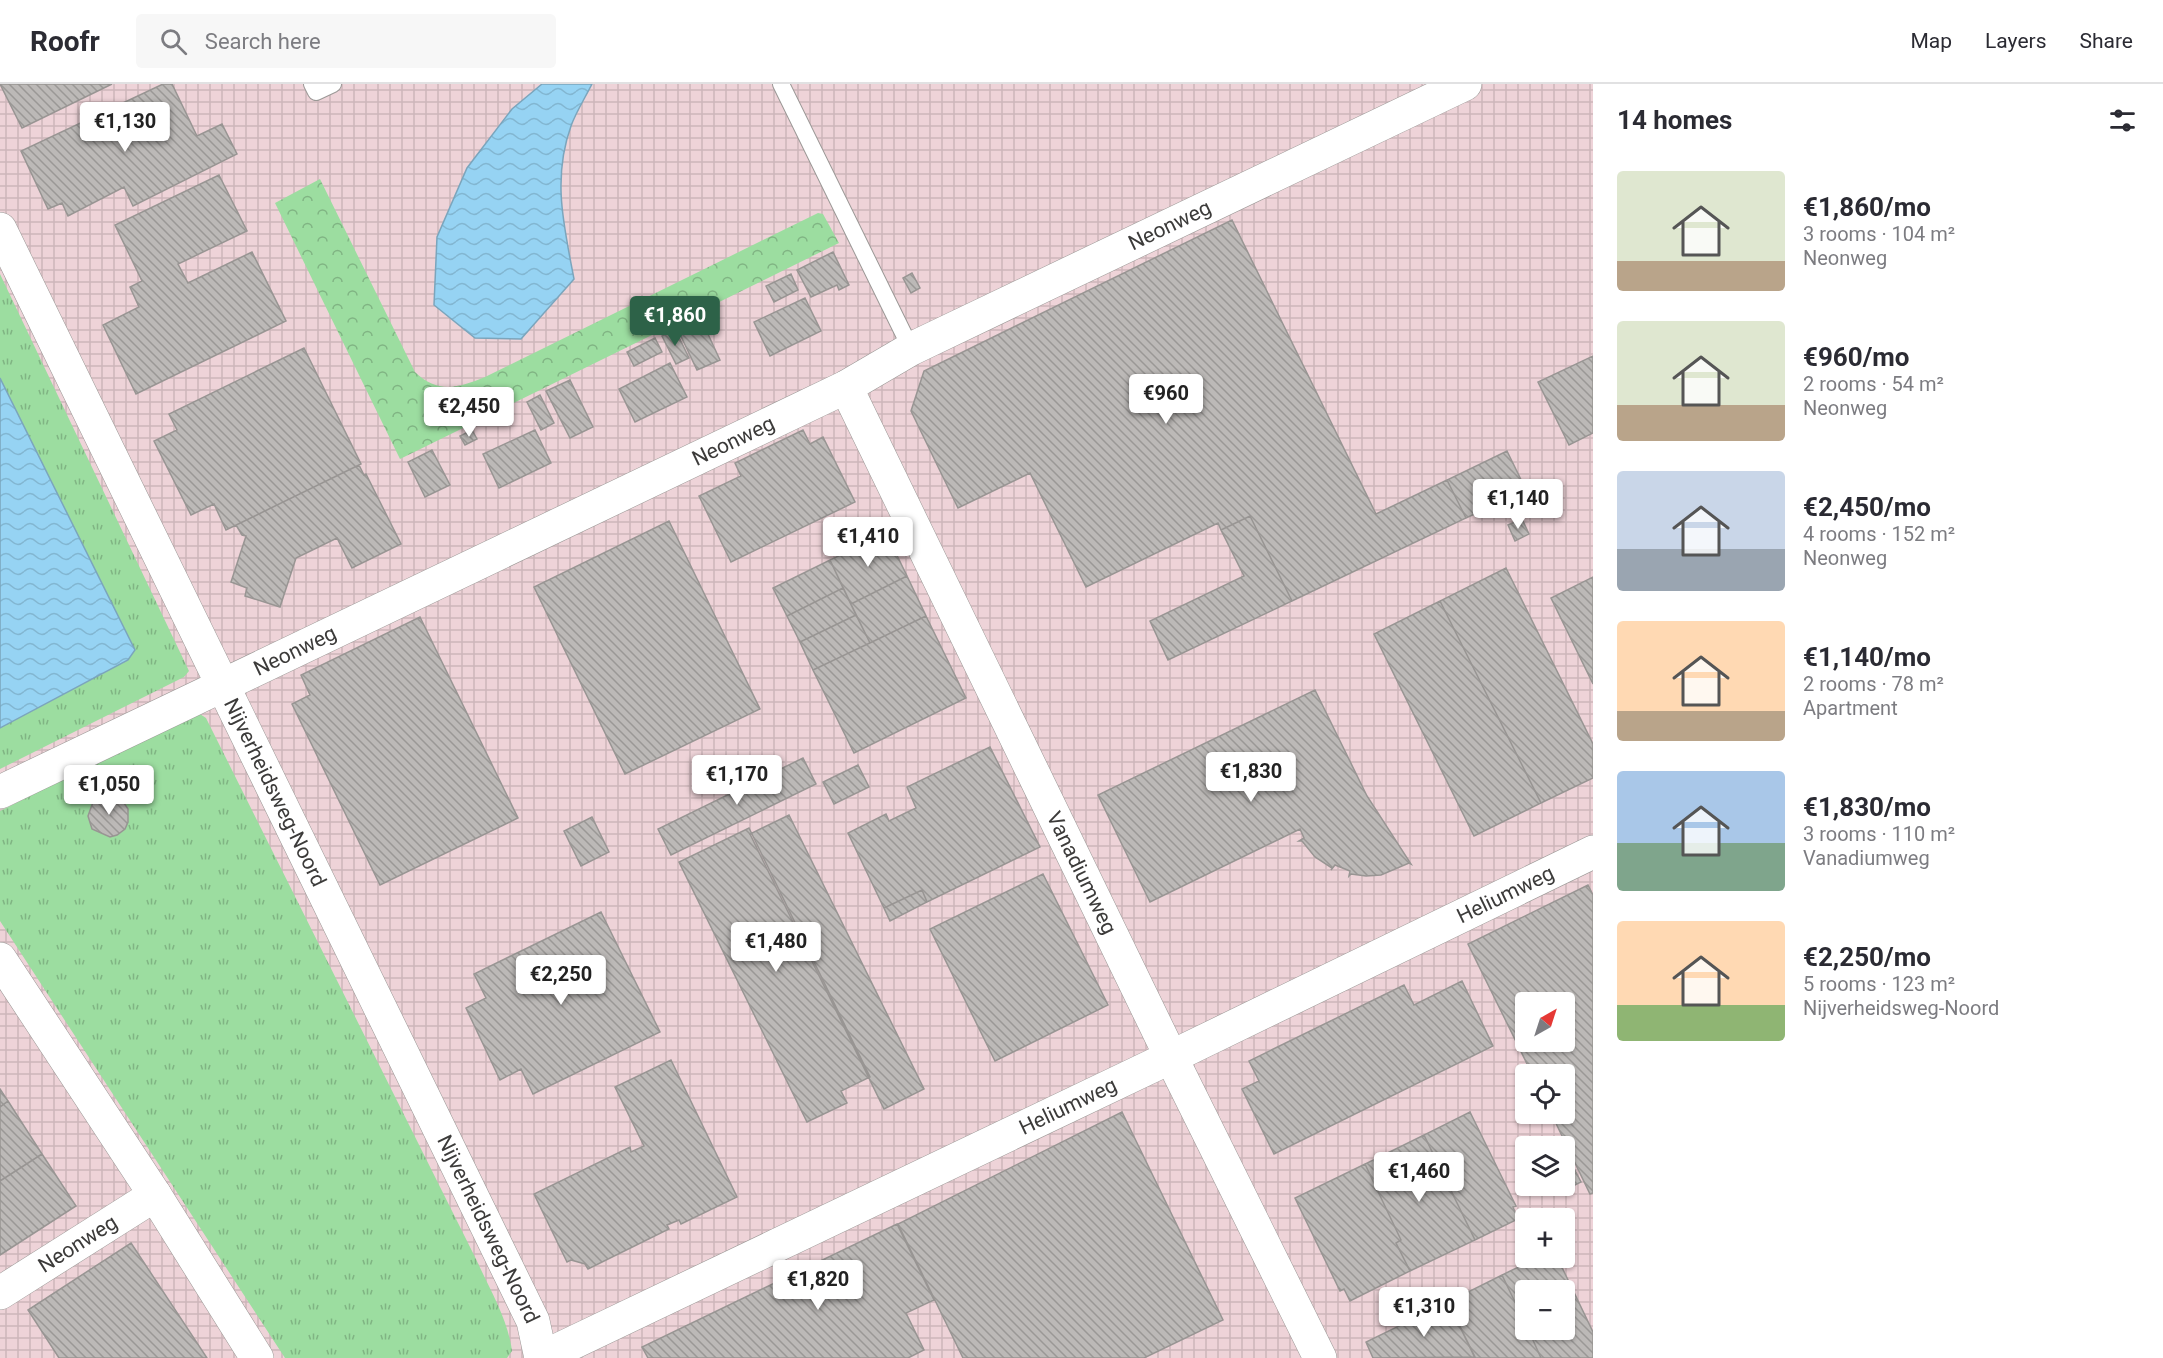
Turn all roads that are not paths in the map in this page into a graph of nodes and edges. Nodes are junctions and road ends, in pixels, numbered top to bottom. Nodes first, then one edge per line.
1 (312, 84) edge
2 (333, 84) edge
3 (781, 84) edge
4 (1448, 88) edge
5 (0, 229) edge
6 (912, 349) junction
7 (846, 387) junction
8 (222, 685) junction
9 (0, 792) edge
10 (1593, 852) edge
11 (0, 960) edge
12 (1171, 1057) junction
13 (155, 1196) junction
14 (0, 1293) edge
15 (257, 1358) edge
16 (541, 1358) edge
17 (1320, 1358) edge

1 - 2 lane
3 - 6 lane
4 - 6 street, Neonweg
5 - 8 street, Nijverheidsweg-Noord
6 - 7 street, Neonweg
7 - 8 street, Neonweg
7 - 12 street, Vanadiumweg
8 - 9 street, Neonweg
8 - 16 street, Nijverheidsweg-Noord
10 - 12 street, Heliumweg
11 - 13 street
12 - 16 street, Heliumweg
12 - 17 street, Vanadiumweg
13 - 14 street, Neonweg
13 - 15 street

